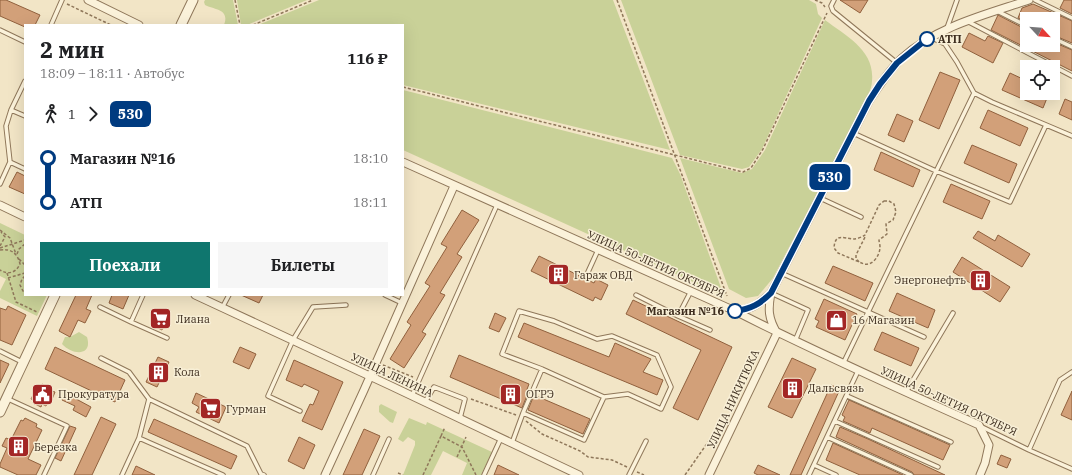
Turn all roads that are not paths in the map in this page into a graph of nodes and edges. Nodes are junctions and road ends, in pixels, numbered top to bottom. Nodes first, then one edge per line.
1 (88, 0) edge
2 (192, 0) edge
3 (834, 0) edge
4 (957, 0) edge
5 (1029, 0) edge
6 (1035, 0) edge
7 (62, 1) edge
8 (996, 11) junction
9 (1072, 18) edge
10 (965, 20) junction
11 (1020, 23) edge
12 (50, 24) edge
13 (137, 24) edge
14 (180, 24) edge
15 (947, 29) junction
16 (0, 30) edge
17 (930, 37) junction
18 (1060, 41) edge
19 (24, 42) edge
20 (1072, 47) edge
21 (897, 63) junction
22 (1072, 76) edge
23 (24, 83) edge
24 (974, 93) junction
25 (12, 110) junction
26 (24, 116) edge
27 (1046, 125) junction
28 (853, 133) junction
29 (1072, 136) edge
30 (10, 162) junction
31 (404, 163) edge
32 (24, 169) edge
33 (936, 171) junction
34 (0, 184) edge
35 (454, 186) junction
36 (820, 198) junction
37 (0, 205) edge
38 (497, 205) junction
39 (24, 216) edge
40 (860, 217) dead end
41 (598, 250) junction
42 (588, 272) dead end
43 (781, 273) junction
44 (691, 291) junction
45 (771, 293) junction
46 (55, 296) edge
47 (143, 296) edge
48 (197, 296) edge
49 (228, 296) edge
50 (387, 296) edge
51 (636, 296) dead end
52 (402, 303) junction
53 (346, 305) dead end
54 (100, 307) dead end
55 (222, 308) junction
56 (735, 311) junction
57 (867, 312) junction
58 (953, 313) dead end
59 (678, 316) junction
60 (132, 322) junction
61 (710, 330) dead end
62 (777, 333) junction
63 (924, 337) dead end
64 (167, 338) dead end
65 (293, 340) junction
66 (795, 341) junction
67 (0, 351) edge
68 (101, 358) dead end
69 (24, 362) junction
70 (843, 364) junction
71 (542, 369) junction
72 (858, 371) junction
73 (1071, 372) edge
74 (370, 376) junction
75 (906, 392) junction
76 (412, 396) junction
77 (847, 396) junction
78 (604, 397) junction
79 (6, 398) junction
80 (149, 400) junction
81 (425, 402) junction
82 (300, 411) dead end
83 (0, 412) edge
84 (522, 415) junction
85 (459, 419) junction
86 (835, 421) junction
87 (979, 425) junction
88 (827, 437) junction
89 (139, 438) junction
90 (502, 438) junction
91 (390, 439) dead end
92 (646, 441) dead end
93 (512, 442) junction
94 (951, 442) dead end
95 (1029, 450) junction
96 (814, 465) junction
97 (938, 467) dead end
98 (1072, 469) edge
99 (44, 475) edge
100 (122, 475) edge
101 (223, 475) edge
102 (262, 475) edge
103 (324, 475) edge
104 (372, 475) edge
105 (484, 475) edge
106 (579, 475) edge
107 (629, 475) edge
108 (709, 475) edge
109 (809, 475) edge
110 (836, 475) edge
111 (910, 475) edge
112 (980, 475) edge

1 - 13 street
2 - 14 street
3 - 21 lane
4 - 15 lane
5 - 8 street
6 - 9 lane
7 - 12 lane
8 - 10 street
8 - 11 lane
10 - 15 street
10 - 22 lane
15 - 17 street
16 - 19 lane
17 - 21 street
17 - 24 lane
18 - 20 lane
21 - 28 street
23 - 25 lane
24 - 27 lane
24 - 33 lane
25 - 26 lane
25 - 30 lane
27 - 29 lane
27 - 33 lane
28 - 33 lane
28 - 36 street
30 - 32 lane
30 - 34 lane
31 - 35 street, УЛИЦА 50-ЛЕТИЯ ОКТЯБРЯ
33 - 57 lane
35 - 38 street, УЛИЦА 50-ЛЕТИЯ ОКТЯБРЯ
35 - 52 street
36 - 40 lane
36 - 43 street
37 - 39 street
38 - 41 street, УЛИЦА 50-ЛЕТИЯ ОКТЯБРЯ
38 - 76 lane
41 - 42 lane
41 - 44 street, УЛИЦА 50-ЛЕТИЯ ОКТЯБРЯ
43 - 45 street
43 - 57 lane
44 - 56 street, УЛИЦА 50-ЛЕТИЯ ОКТЯБРЯ
44 - 59 lane
45 - 56 street
45 - 62 street
45 - 66 lane
46 - 69 street
47 - 60 lane
48 - 55 street, УЛИЦА ЛЕНИНА
49 - 55 lane
50 - 52 lane
51 - 59 lane
52 - 74 street
53 - 65 lane
54 - 60 lane
55 - 65 street, УЛИЦА ЛЕНИНА
56 - 62 street, УЛИЦА 50-ЛЕТИЯ ОКТЯБРЯ
57 - 63 lane
57 - 70 lane
58 - 75 lane
59 - 61 lane
60 - 64 lane
62 - 66 street, УЛИЦА 50-ЛЕТИЯ ОКТЯБРЯ
62 - 108 street, УЛИЦА НИКИТЮКА
65 - 74 street, УЛИЦА ЛЕНИНА
65 - 82 lane
66 - 70 street, УЛИЦА 50-ЛЕТИЯ ОКТЯБРЯ
67 - 69 lane
68 - 80 lane
69 - 79 street
70 - 72 street, УЛИЦА 50-ЛЕТИЯ ОКТЯБРЯ
71 - 78 lane
71 - 78 lane
71 - 84 lane
72 - 75 street, УЛИЦА 50-ЛЕТИЯ ОКТЯБРЯ
72 - 77 lane
73 - 95 lane
74 - 76 street, УЛИЦА ЛЕНИНА
74 - 103 street
75 - 87 street, УЛИЦА 50-ЛЕТИЯ ОКТЯБРЯ
76 - 81 street, УЛИЦА ЛЕНИНА
77 - 86 lane
77 - 94 lane
78 - 84 lane
79 - 83 street
79 - 99 lane
80 - 89 lane
80 - 102 lane
81 - 85 street, УЛИЦА ЛЕНИНА
81 - 85 lane
84 - 93 lane
85 - 90 street, УЛИЦА ЛЕНИНА
86 - 88 lane
86 - 97 lane
87 - 95 lane, УЛИЦА 50-ЛЕТИЯ ОКТЯБРЯ
87 - 112 street
88 - 96 lane
88 - 111 lane
89 - 100 lane
89 - 101 lane
90 - 93 street, УЛИЦА ЛЕНИНА
90 - 105 lane
91 - 104 lane
92 - 107 lane
93 - 106 street, УЛИЦА ЛЕНИНА
95 - 98 lane, УЛИЦА 50-ЛЕТИЯ ОКТЯБРЯ
96 - 109 lane
96 - 110 lane

